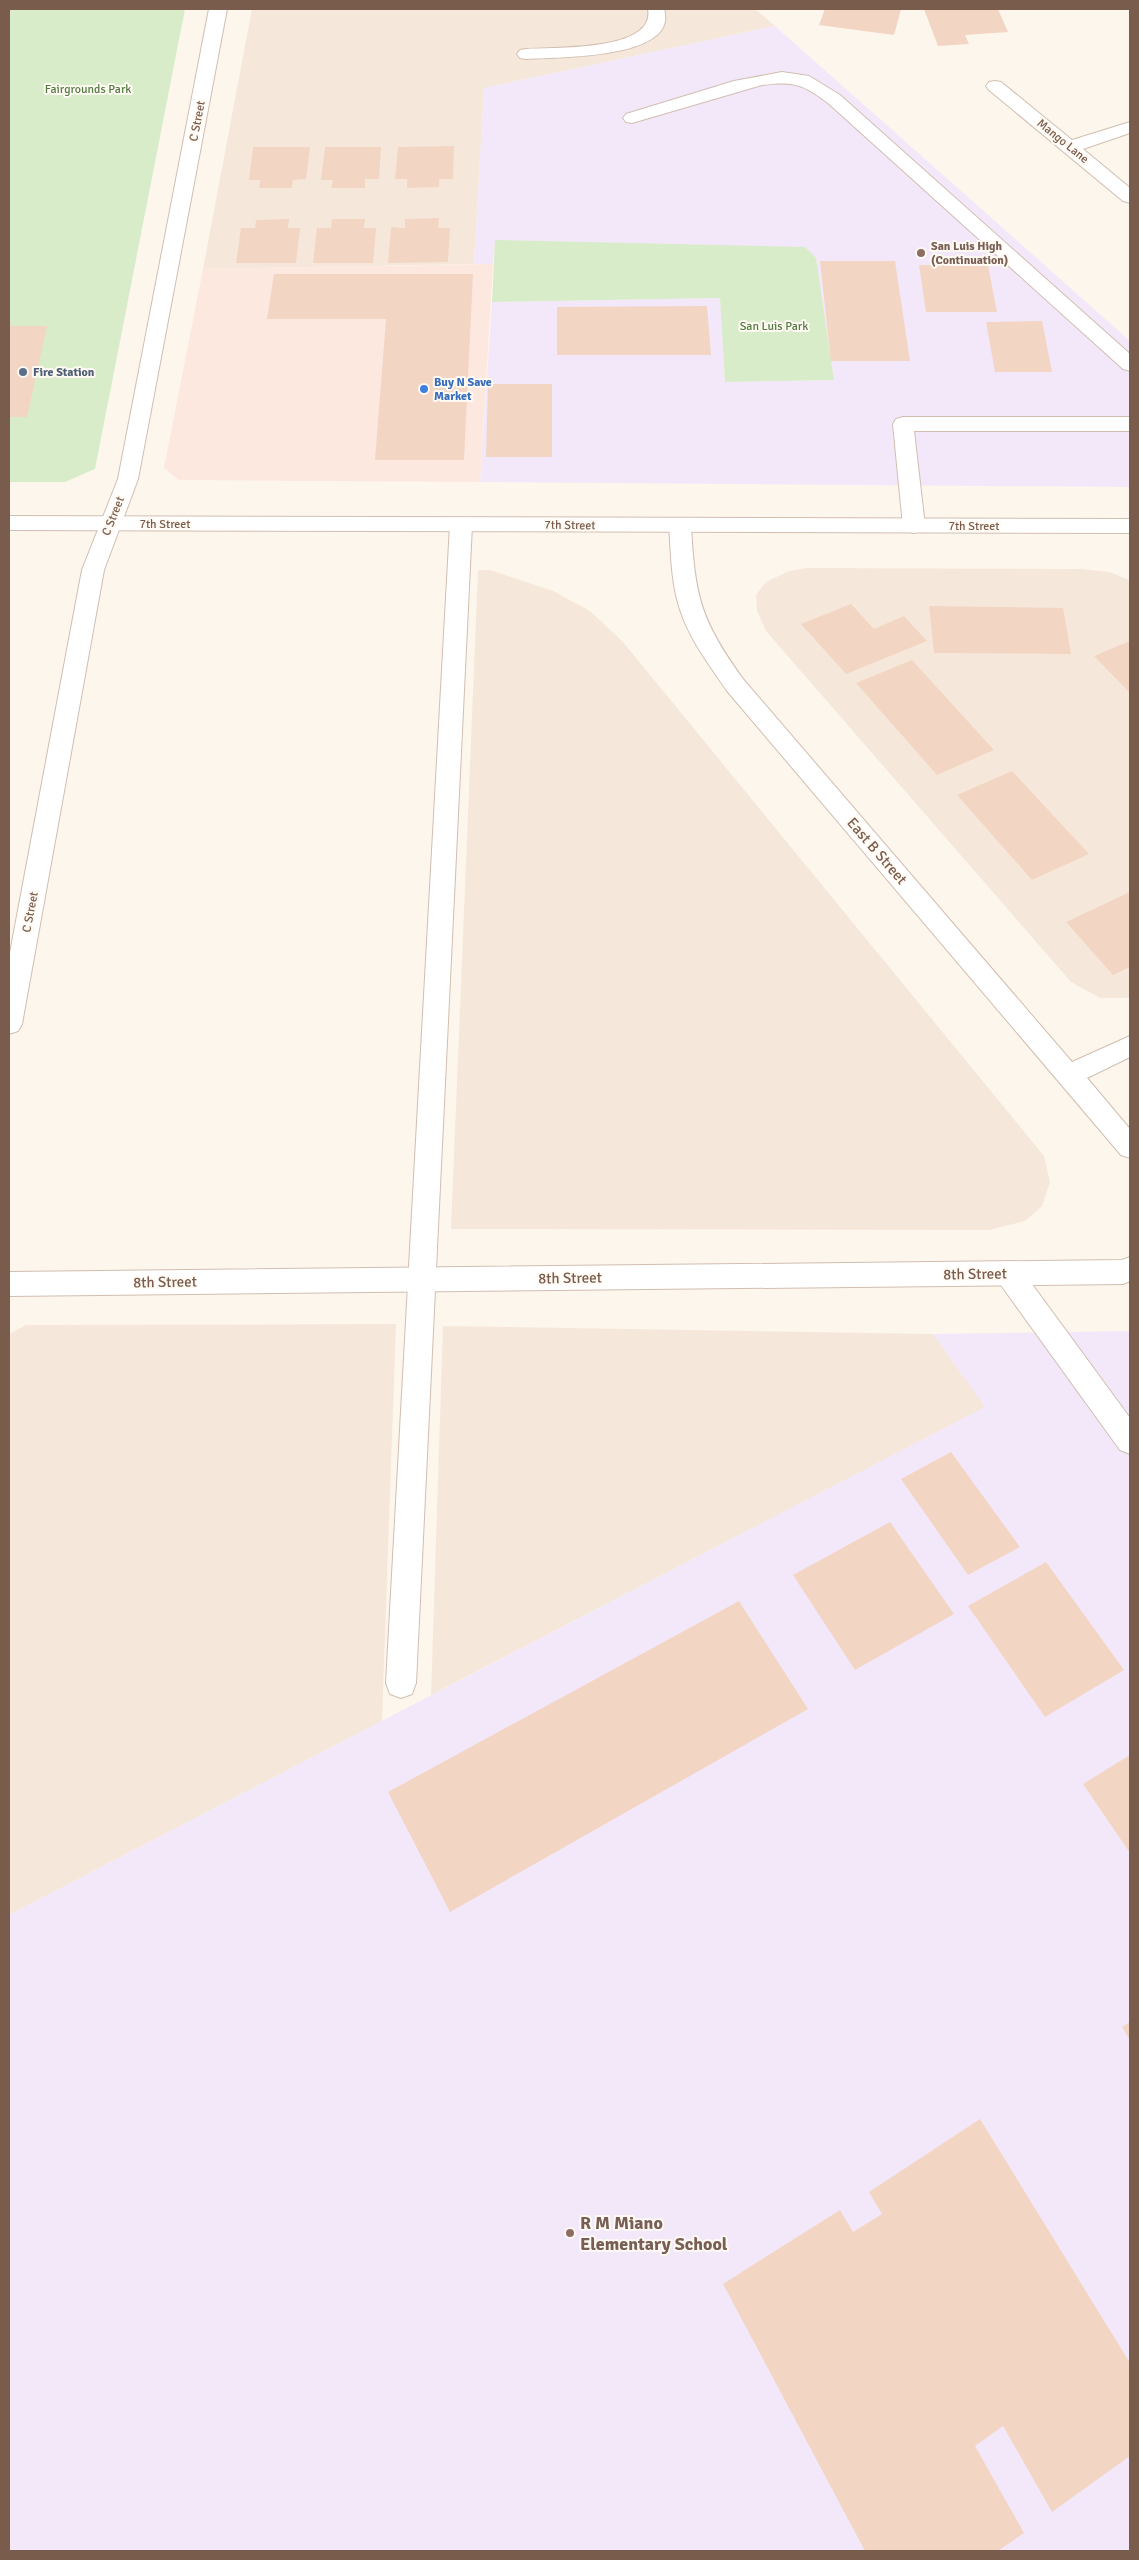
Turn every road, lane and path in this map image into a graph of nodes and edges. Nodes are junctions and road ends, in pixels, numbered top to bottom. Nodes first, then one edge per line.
1 (218, 9) edge
2 (656, 9) edge
3 (526, 54) dead end
4 (996, 86) dead end
5 (632, 118) dead end
6 (1130, 127) edge
7 (1070, 147) junction
8 (1130, 196) edge
9 (1130, 365) edge
10 (1130, 424) edge
11 (9, 523) edge
12 (109, 523) junction
13 (461, 525) junction
14 (680, 526) junction
15 (914, 526) junction
16 (1130, 526) edge
17 (9, 1024) edge
18 (1130, 1046) edge
19 (1069, 1075) junction
20 (1130, 1147) edge
21 (1130, 1269) edge
22 (1008, 1273) junction
23 (421, 1279) junction
24 (9, 1284) edge
25 (1130, 1441) edge
26 (401, 1683) dead end

1 - 12 street, C Street
2 - 3 street
4 - 7 street, Mango Lane
5 - 9 street
6 - 7 street
7 - 8 street, Mango Lane
10 - 15 street
11 - 12 street, 7th Street
12 - 13 street, 7th Street
12 - 17 street, C Street
13 - 14 street, 7th Street
13 - 23 street
14 - 15 street, 7th Street
14 - 19 street, East B Street
15 - 16 street, 7th Street
18 - 19 street
19 - 20 street, East B Street
21 - 22 street, 8th Street
22 - 23 street, 8th Street
22 - 25 street
23 - 24 street, 8th Street
23 - 26 street

